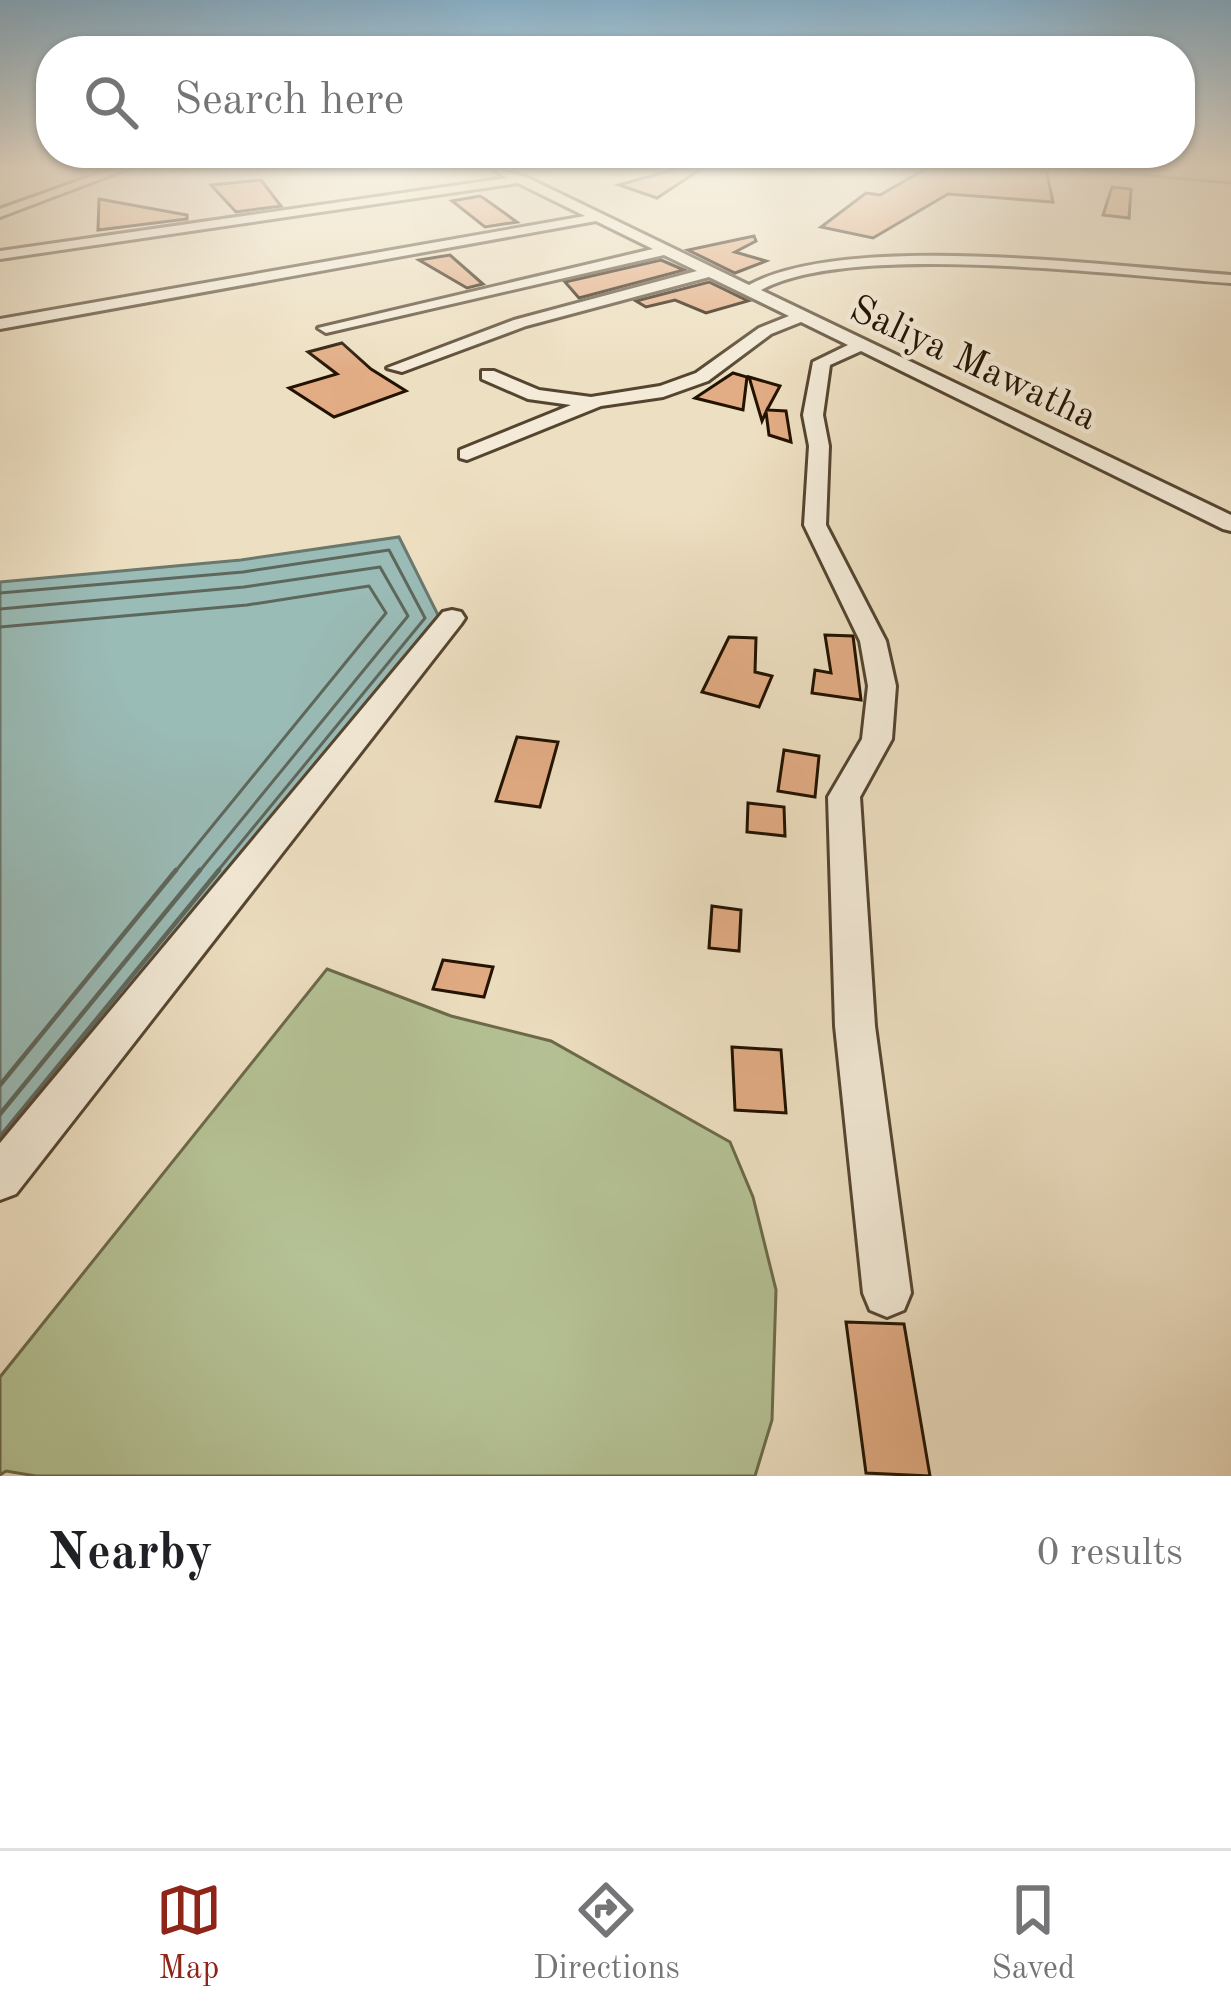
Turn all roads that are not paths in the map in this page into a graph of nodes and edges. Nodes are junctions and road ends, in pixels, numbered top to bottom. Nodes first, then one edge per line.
1 (131, 236) edge
2 (498, 236) edge
3 (636, 236) edge
4 (665, 250) junction
5 (0, 255) edge
6 (709, 272) junction
7 (1231, 279) edge
8 (748, 291) junction
9 (800, 317) junction
10 (0, 324) edge
11 (326, 328) dead end
12 (859, 346) junction
13 (396, 368) dead end
14 (488, 375) dead end
15 (597, 401) junction
16 (467, 454) dead end
17 (1231, 524) edge
18 (452, 618) dead end
19 (0, 1178) edge
20 (887, 1293) dead end

1 - 5 street
2 - 10 street
3 - 4 street, Saliya Mawatha
4 - 6 street, Saliya Mawatha
4 - 11 street
6 - 8 street, Saliya Mawatha
6 - 13 street
7 - 8 street
8 - 9 street, Saliya Mawatha
9 - 12 street, Saliya Mawatha
9 - 15 street
12 - 17 street, Saliya Mawatha
12 - 20 street
14 - 15 street
15 - 16 street
18 - 19 street

